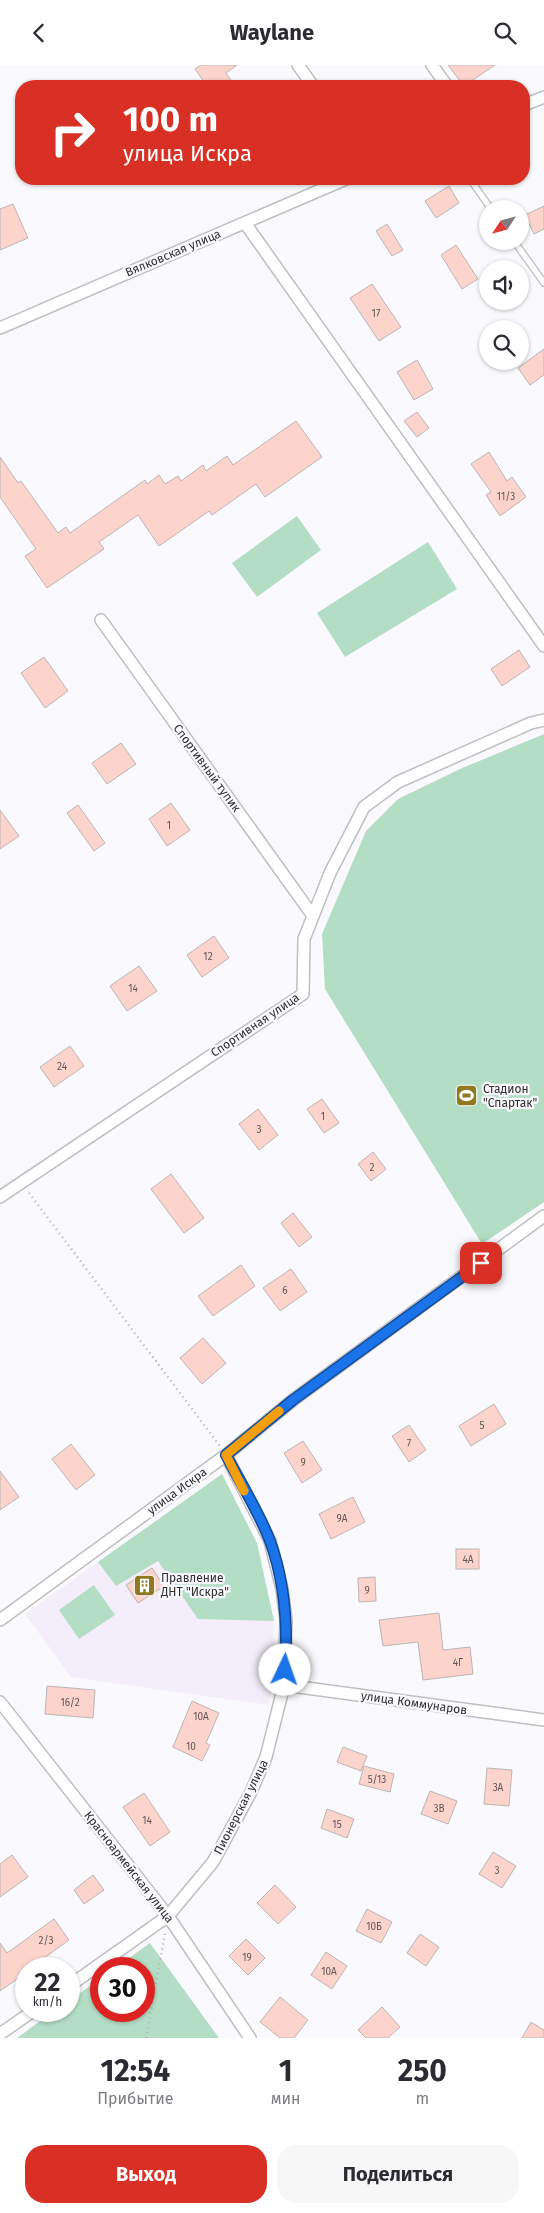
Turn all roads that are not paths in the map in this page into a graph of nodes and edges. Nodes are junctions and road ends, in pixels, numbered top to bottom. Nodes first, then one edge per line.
1 (298, 65) edge
2 (432, 65) edge
3 (309, 80) edge
4 (443, 80) edge
5 (544, 97) edge
6 (530, 103) edge
7 (332, 185) edge
8 (474, 185) edge
9 (485, 200) edge
10 (245, 223) junction
11 (520, 250) edge
12 (544, 283) edge
13 (0, 328) edge
14 (101, 620) dead end
15 (544, 646) edge
16 (544, 720) edge
17 (313, 915) junction
18 (0, 1197) edge
19 (544, 1216) edge
20 (226, 1455) junction
21 (0, 1620) edge
22 (284, 1685) junction
23 (0, 1702) edge
24 (544, 1720) edge
25 (168, 1916) junction
26 (80, 1978) edge
27 (17, 2022) edge
28 (0, 2034) edge
29 (250, 2038) edge

1 - 3 street
2 - 4 street
5 - 6 street
7 - 10 street, Вялковская улица
8 - 9 lane
10 - 13 street, Вялковская улица
10 - 15 street
11 - 12 lane
14 - 17 street, Спортивный тупик
16 - 17 street, Спортивная улица
17 - 18 street, Спортивная улица
19 - 20 street, улица Искра
20 - 21 street, улица Искра
20 - 22 street, Пионерская улица
22 - 24 street, улица Коммунаров
22 - 25 street, Пионерская улица
23 - 25 street, Красноармейская улица
25 - 26 street, Пионерская улица
25 - 29 street, Красноармейская улица
27 - 28 street

